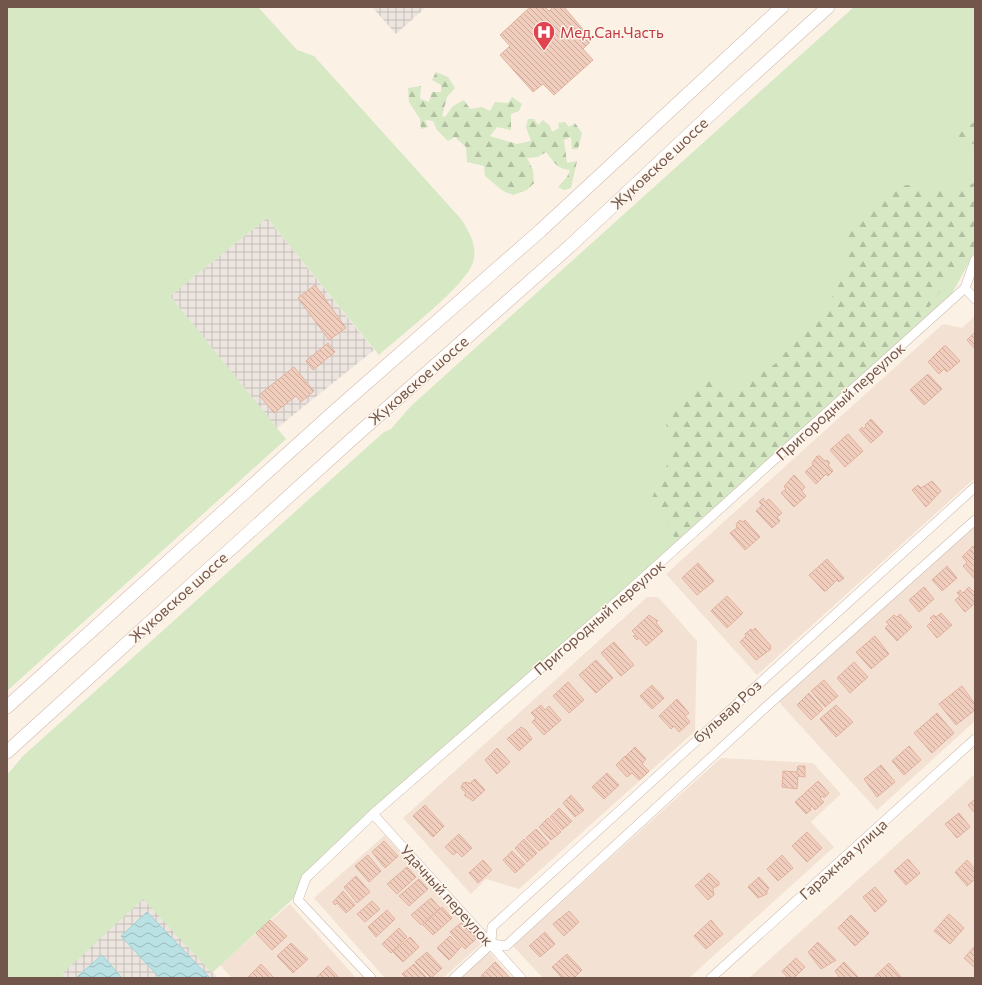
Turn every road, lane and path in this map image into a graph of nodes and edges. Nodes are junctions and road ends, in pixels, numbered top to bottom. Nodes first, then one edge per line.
1 (782, 7) edge
2 (828, 7) edge
3 (975, 260) edge
4 (965, 288) junction
5 (975, 299) edge
6 (975, 487) edge
7 (975, 520) edge
8 (7, 707) edge
9 (975, 739) edge
10 (7, 752) edge
11 (373, 814) junction
12 (492, 943) junction
13 (371, 978) edge
14 (454, 978) edge
15 (521, 978) edge
16 (711, 978) edge

1 - 8 main road, Жуковское шоссе
2 - 10 main road, Жуковское шоссе
3 - 4 street, Пригородный переулок
4 - 5 street
4 - 11 street, Пригородный переулок
6 - 12 street, бульвар Роз
7 - 12 street
9 - 16 street, Гаражная улица
11 - 12 street, Удачный переулок
11 - 13 street, Пригородный переулок
12 - 14 street
12 - 15 street, Удачный переулок

